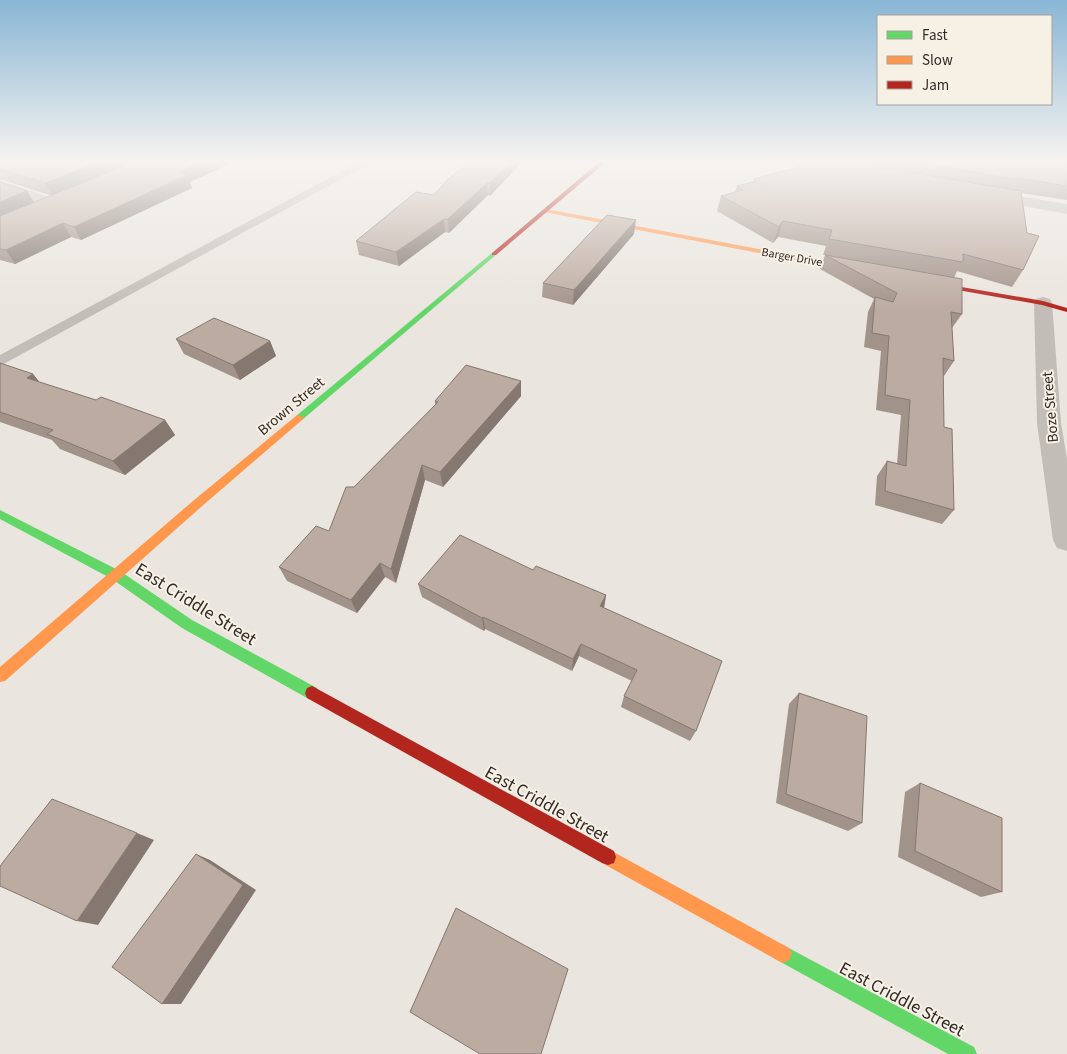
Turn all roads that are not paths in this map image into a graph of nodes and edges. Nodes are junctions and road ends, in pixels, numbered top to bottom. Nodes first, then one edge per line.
1 (277, 211) edge
2 (546, 211) edge
3 (547, 211) edge
4 (867, 271) edge
5 (916, 280) edge
6 (1044, 303) junction
7 (1067, 310) edge
8 (0, 362) edge
9 (0, 514) edge
10 (1067, 540) edge
11 (116, 575) junction
12 (0, 676) edge
13 (967, 1054) edge

1 - 8 lane
2 - 11 street, Brown Street
3 - 4 street, Barger Drive
5 - 6 street
6 - 7 street
6 - 10 street, Boze Street
9 - 11 street, East Criddle Street
11 - 12 street, Brown Street
11 - 13 street, East Criddle Street

